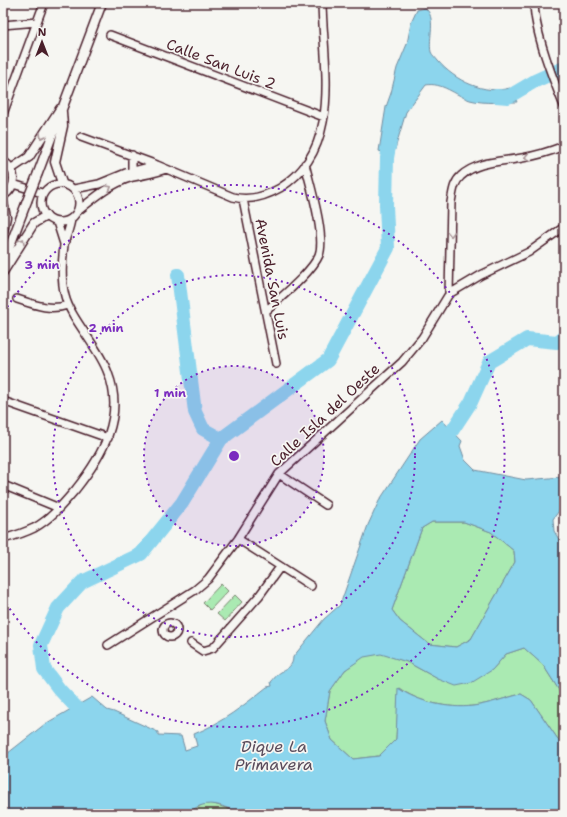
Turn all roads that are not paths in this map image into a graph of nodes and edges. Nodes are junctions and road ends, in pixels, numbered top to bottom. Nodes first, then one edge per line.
1 (44, 3) edge
2 (102, 3) edge
3 (314, 3) edge
4 (534, 3) edge
5 (322, 4) edge
6 (36, 22) junction
7 (3, 25) edge
8 (110, 36) dead end
9 (564, 106) edge
10 (63, 107) junction
11 (3, 114) edge
12 (324, 117) junction
13 (81, 137) dead end
14 (564, 146) edge
15 (132, 155) junction
16 (3, 161) edge
17 (305, 164) junction
18 (157, 165) junction
19 (11, 169) junction
20 (166, 169) junction
21 (132, 174) junction
22 (62, 183) junction
23 (13, 184) junction
24 (74, 189) junction
25 (42, 194) junction
26 (3, 196) edge
27 (243, 199) junction
28 (3, 204) edge
29 (78, 211) junction
30 (46, 216) junction
31 (70, 219) junction
32 (57, 222) junction
33 (564, 226) edge
34 (3, 231) edge
35 (64, 244) junction
36 (3, 264) edge
37 (3, 272) edge
38 (448, 294) junction
39 (17, 300) dead end
40 (68, 305) junction
41 (266, 311) junction
42 (276, 364) dead end
43 (3, 401) edge
44 (108, 438) junction
45 (279, 474) junction
46 (3, 485) edge
47 (326, 505) dead end
48 (59, 508) junction
49 (3, 539) edge
50 (238, 539) junction
51 (280, 566) junction
52 (311, 586) dead end
53 (159, 613) junction
54 (167, 624) dead end
55 (191, 644) dead end
56 (108, 645) dead end

1 - 6 street
2 - 10 street
3 - 5 street
4 - 9 street
5 - 12 street
6 - 7 street
6 - 11 street
8 - 12 street, Calle San Luis 2
10 -> 19 street
10 - 22 street
10 - 36 street, bridge
12 - 17 street
13 - 15 street
14 -> 38 street, Calle Isla del Oeste
15 - 18 street
15 - 21 street
16 - 19 street
17 - 27 street
17 - 41 street
18 - 20 street
18 - 21 street
19 - 23 street
20 - 21 street
20 - 27 street
21 - 24 street
29 -> 21 street
22 - 24 street
22 - 25 street
23 - 25 street
23 - 26 street
24 - 29 street
25 - 30 street
27 - 41 street, Avenida San Luis
28 - 34 street
29 - 31 street
30 - 32 street
37 -> 30 street
31 - 32 street
31 - 35 street
32 - 35 street
33 - 38 street, Calle Isla del Oeste
35 - 40 street
38 - 45 street, Calle Isla del Oeste
39 - 40 street
40 - 44 street
41 - 42 street, Avenida San Luis
43 - 44 street
44 - 48 street
45 - 47 street
45 - 50 street, Calle Isla del Oeste
46 - 48 street
48 - 49 street
50 - 51 street
50 - 53 street, Calle Isla del Oeste
51 - 52 street
51 - 55 street
53 - 54 street
53 - 56 street, Calle Isla del Oeste

